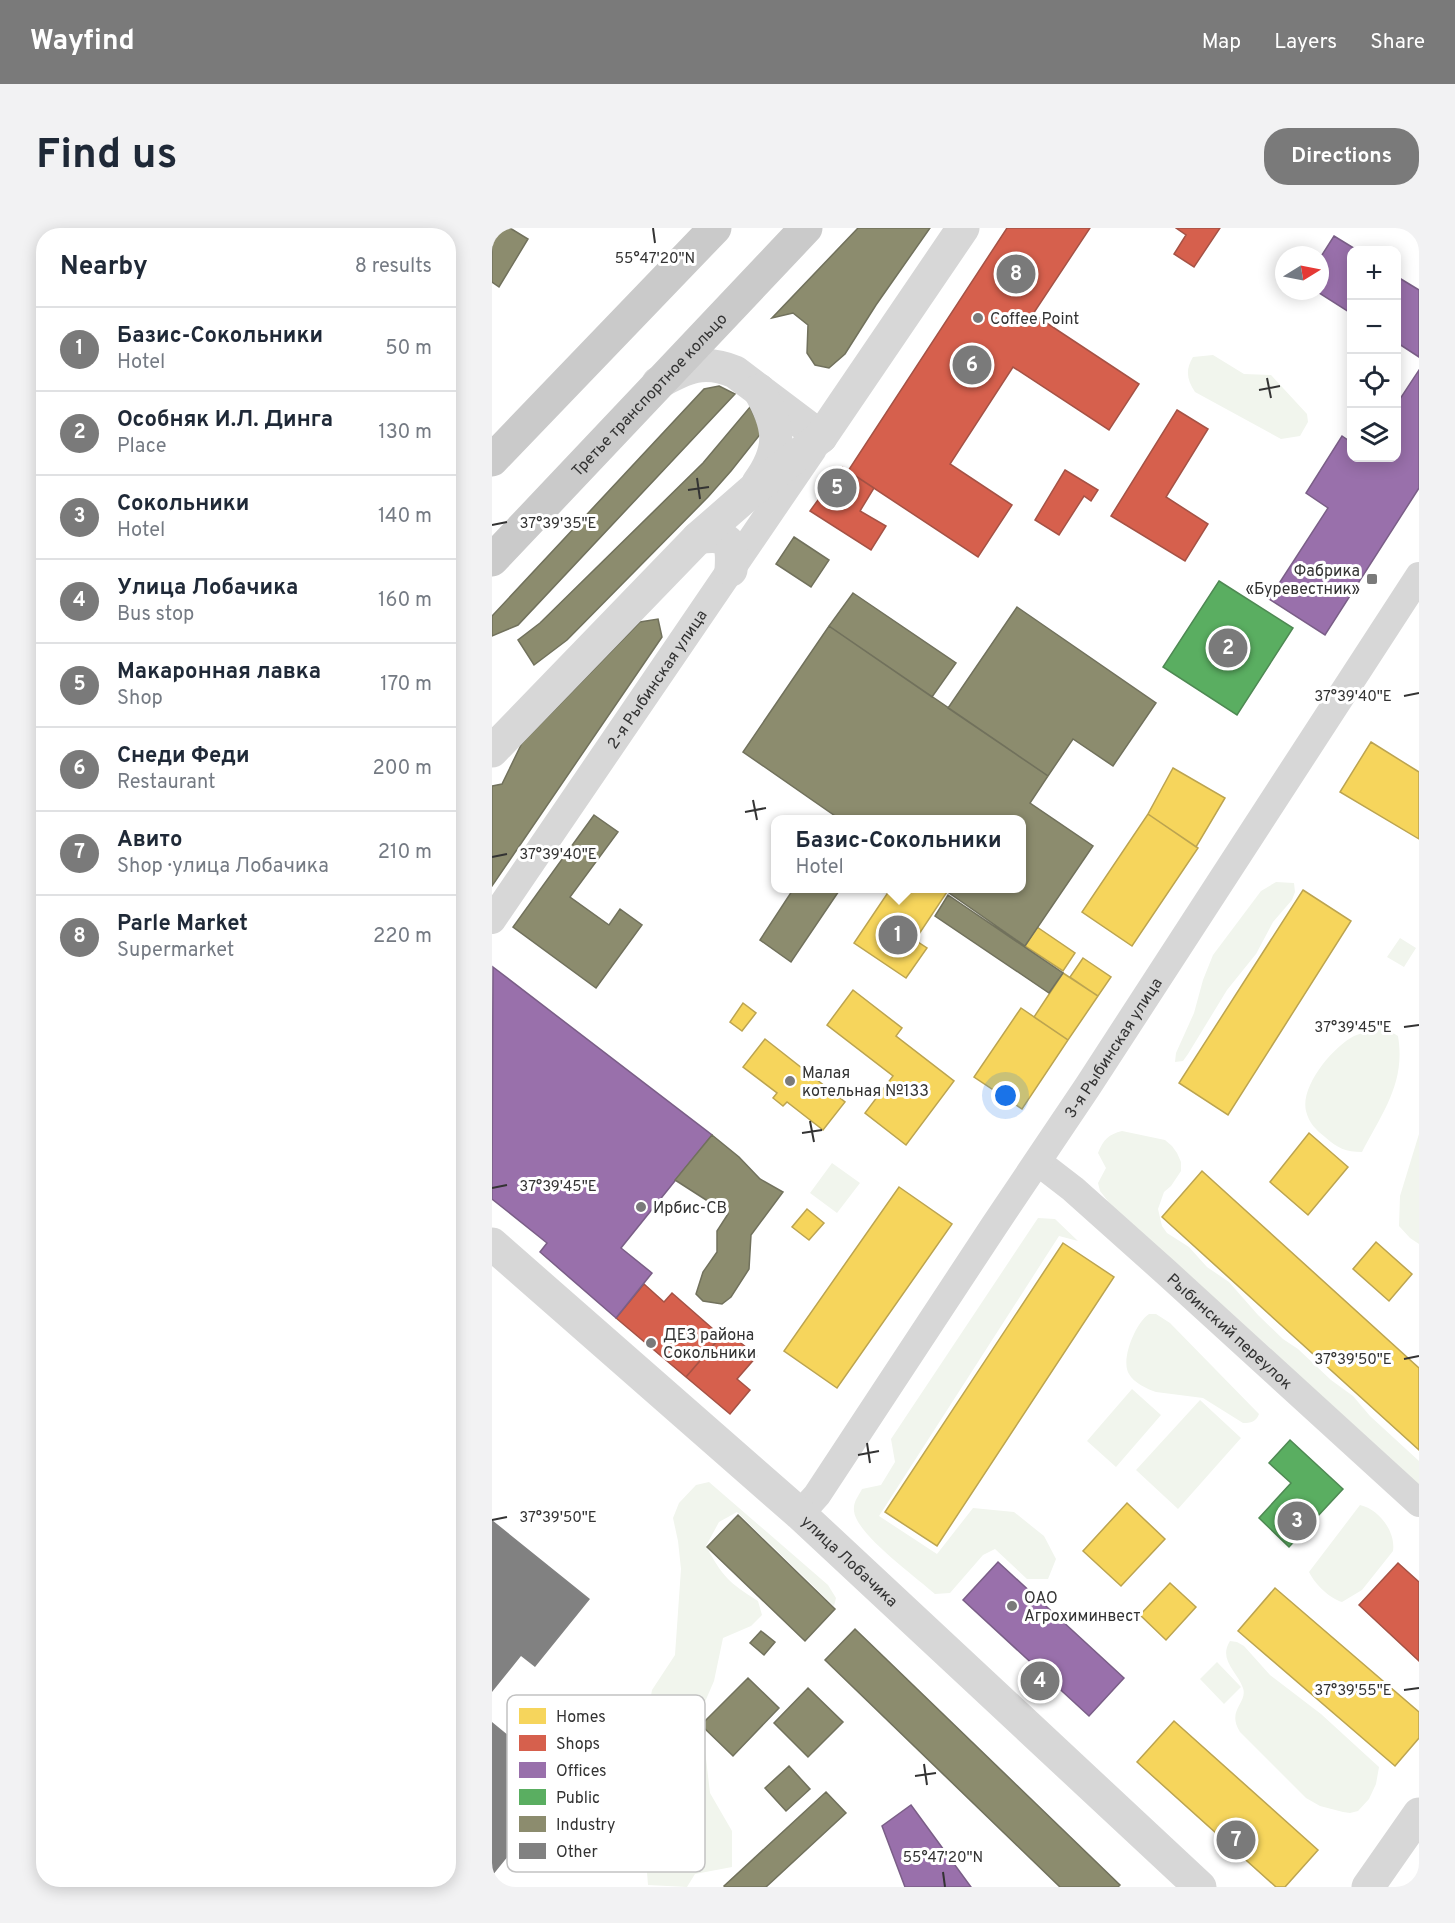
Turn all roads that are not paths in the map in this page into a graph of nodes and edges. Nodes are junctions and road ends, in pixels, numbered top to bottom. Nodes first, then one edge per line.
1 (715, 228) edge
2 (806, 228) edge
3 (963, 228) edge
4 (734, 303) junction
5 (747, 381) junction
6 (657, 384) junction
7 (821, 437) junction
8 (492, 460) edge
9 (753, 490) junction
10 (698, 538) junction
11 (492, 560) edge
12 (731, 570) junction
13 (1419, 576) edge
14 (531, 711) junction
15 (492, 719) edge
16 (492, 751) edge
17 (492, 920) edge
18 (1038, 1162) junction
19 (492, 1244) edge
20 (1419, 1503) edge
21 (800, 1514) junction
22 (1419, 1814) edge
23 (1200, 1887) edge
24 (1368, 1887) edge

1 - 8 main road
2 - 4 main road, Третье транспортное кольцо
3 - 7 street, 2-я Рыбинская улица
4 - 5 street
4 - 6 main road, Третье транспортное кольцо
5 - 6 street
5 - 7 street
5 - 9 street
6 - 11 main road, Третье транспортное кольцо
7 - 9 street, 2-я Рыбинская улица
7 - 12 street, 2-я Рыбинская улица
9 - 10 street, 2-я Рыбинская улица
10 - 12 street
10 - 14 street, 2-я Рыбинская улица
12 - 17 street, 2-я Рыбинская улица
13 - 18 street, 3-я Рыбинская улица
14 - 15 street
14 - 16 street, 2-я Рыбинская улица
18 - 20 street, Рыбинский переулок
18 - 21 street, 3-я Рыбинская улица
19 - 21 street, улица Лобачика
21 - 23 street, улица Лобачика
22 - 24 street

